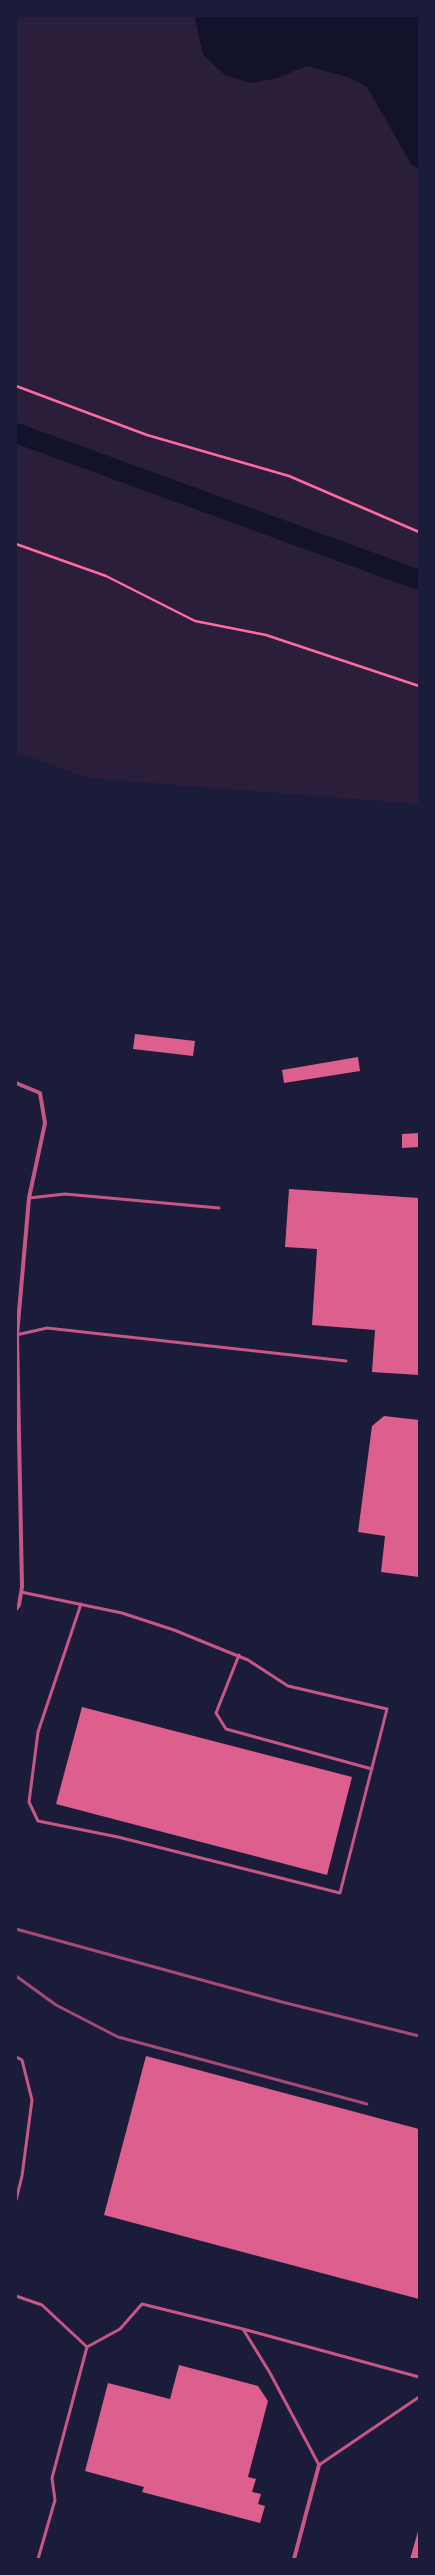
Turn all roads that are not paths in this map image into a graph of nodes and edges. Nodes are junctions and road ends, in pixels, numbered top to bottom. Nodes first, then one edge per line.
1 (16, 1083) edge
2 (29, 1198) junction
3 (219, 1208) dead end
4 (16, 1335) edge
5 (346, 1361) dead end
6 (16, 1391) edge
7 (21, 1592) junction
8 (81, 1604) junction
9 (16, 1609) edge
10 (239, 1656) junction
11 (372, 1769) junction
12 (16, 2056) edge
13 (16, 2200) edge
14 (16, 2296) edge
15 (243, 2328) junction
16 (87, 2347) junction
17 (419, 2377) edge
18 (419, 2397) edge
19 (319, 2465) junction
20 (38, 2559) edge
21 (294, 2559) edge

1 - 2 street
2 - 3 lane
2 - 4 street
4 - 5 lane
4 - 6 street
6 - 7 street
7 - 8 lane
7 - 9 street
8 - 10 lane
8 - 11 lane
10 - 11 lane
10 - 11 lane
12 - 13 lane
14 - 16 lane
15 - 16 lane
15 - 17 lane
15 - 19 lane
16 - 20 lane
18 - 19 lane
19 - 21 street

